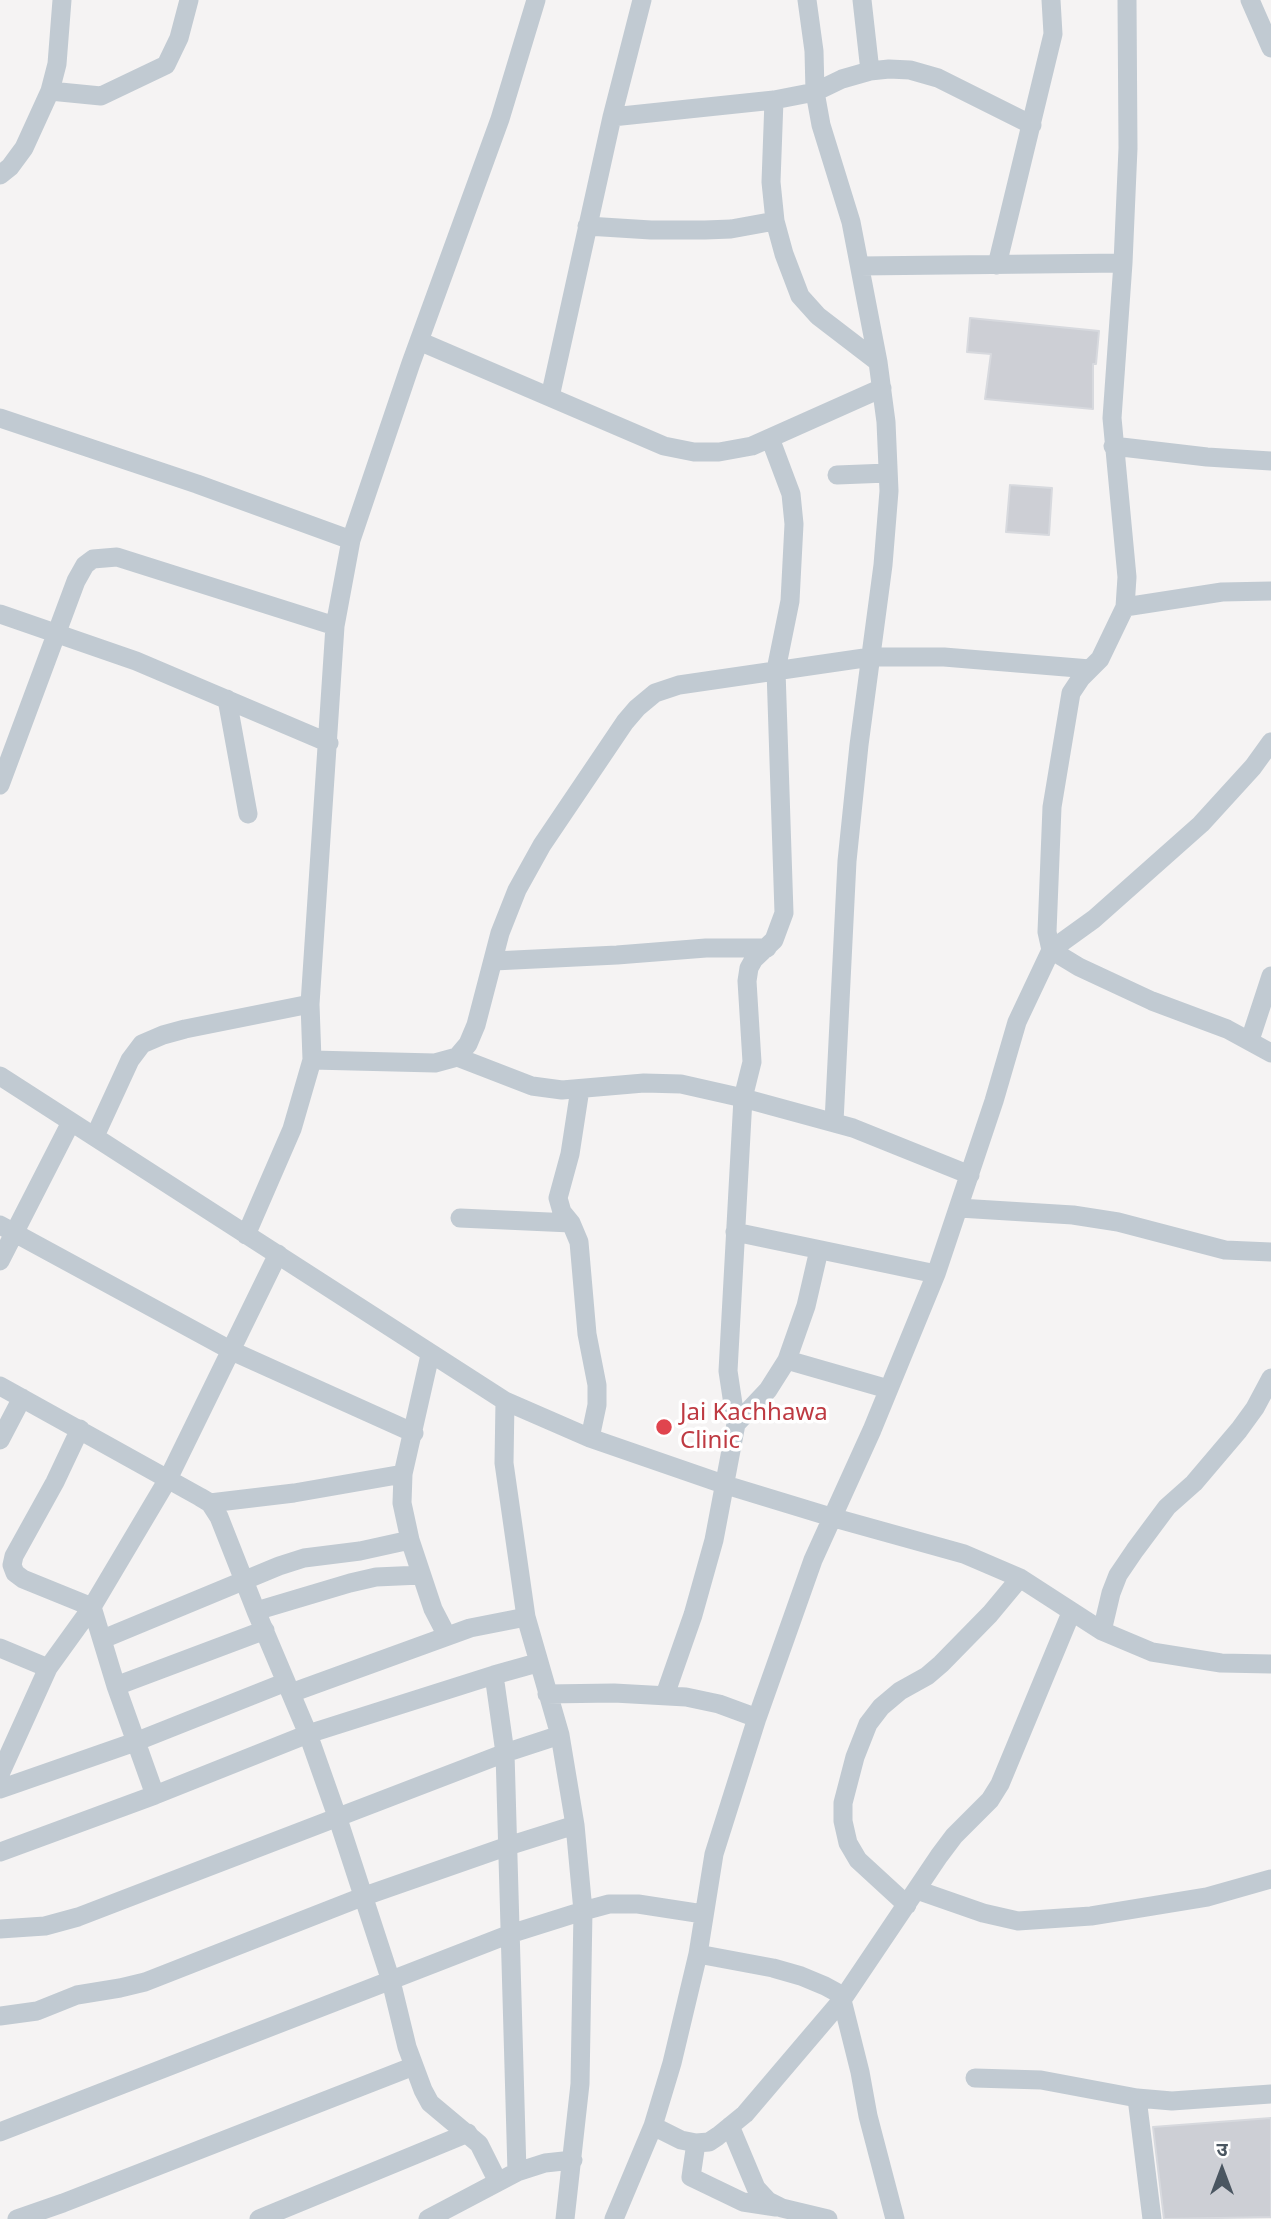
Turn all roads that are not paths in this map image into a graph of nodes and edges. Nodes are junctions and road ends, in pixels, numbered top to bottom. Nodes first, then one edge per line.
1 (62, 0) edge
2 (189, 0) edge
3 (536, 0) edge
4 (642, 0) edge
5 (807, 0) edge
6 (862, 0) edge
7 (1127, 0) edge
8 (1250, 0) edge
9 (1051, 3) edge
10 (1271, 48) edge
11 (870, 71) junction
12 (50, 91) junction
13 (814, 92) junction
14 (774, 100) junction
15 (612, 117) junction
16 (1032, 125) junction
17 (0, 175) edge
18 (775, 221) junction
19 (587, 226) junction
20 (1123, 263) junction
21 (998, 265) junction
22 (860, 267) junction
23 (419, 341) junction
24 (878, 362) junction
25 (882, 388) junction
26 (550, 397) junction
27 (0, 418) edge
28 (770, 438) junction
29 (1113, 446) junction
30 (1271, 461) edge
31 (888, 473) junction
32 (837, 475) dead end
33 (351, 540) junction
34 (1271, 591) edge
35 (1125, 607) junction
36 (0, 614) edge
37 (335, 626) junction
38 (56, 632) junction
39 (871, 657) junction
40 (1090, 669) junction
41 (776, 670) junction
42 (227, 699) junction
43 (1271, 742) edge
44 (329, 743) junction
45 (0, 785) edge
46 (248, 814) dead end
47 (767, 948) junction
48 (1051, 950) junction
49 (494, 961) junction
50 (1271, 976) edge
51 (310, 1004) junction
52 (1250, 1040) junction
53 (1271, 1053) edge
54 (457, 1056) junction
55 (312, 1060) junction
56 (0, 1076) edge
57 (580, 1089) junction
58 (743, 1098) junction
59 (71, 1122) junction
60 (834, 1122) junction
61 (95, 1136) junction
62 (970, 1175) junction
63 (960, 1208) junction
64 (460, 1218) dead end
65 (571, 1223) junction
66 (7, 1229) edge
67 (735, 1233) junction
68 (246, 1235) junction
69 (819, 1250) junction
70 (1271, 1252) edge
71 (278, 1254) junction
72 (0, 1261) edge
73 (936, 1274) junction
74 (232, 1351) junction
75 (430, 1355) junction
76 (787, 1360) junction
77 (1271, 1378) edge
78 (0, 1387) edge
79 (888, 1390) junction
80 (22, 1398) junction
81 (505, 1401) junction
82 (736, 1424) junction
83 (80, 1429) junction
84 (414, 1433) junction
85 (590, 1438) junction
86 (0, 1440) edge
87 (403, 1474) junction
88 (168, 1479) junction
89 (726, 1485) junction
90 (210, 1503) junction
91 (831, 1517) junction
92 (410, 1541) junction
93 (421, 1574) junction
94 (1020, 1578) junction
95 (244, 1582) junction
96 (92, 1607) junction
97 (256, 1611) junction
98 (1071, 1613) junction
99 (526, 1617) junction
100 (264, 1630) junction
101 (1102, 1631) junction
102 (447, 1636) junction
103 (103, 1639) junction
104 (0, 1648) edge
105 (537, 1663) junction
106 (1271, 1664) edge
107 (48, 1668) junction
108 (494, 1675) junction
109 (116, 1686) junction
110 (288, 1688) junction
111 (547, 1694) junction
112 (665, 1695) junction
113 (757, 1718) junction
114 (0, 1727) edge
115 (20, 1730) junction
116 (308, 1734) junction
117 (560, 1735) junction
118 (135, 1742) junction
119 (505, 1753) junction
120 (0, 1774) edge
121 (0, 1789) edge
122 (155, 1795) junction
123 (338, 1819) junction
124 (575, 1825) junction
125 (508, 1846) junction
126 (0, 1852) edge
127 (1271, 1879) edge
128 (362, 1897) junction
129 (912, 1897) junction
130 (583, 1911) junction
131 (703, 1914) junction
132 (0, 1929) edge
133 (510, 1934) junction
134 (698, 1954) junction
135 (391, 1981) junction
136 (842, 2000) junction
137 (0, 2016) edge
138 (414, 2066) junction
139 (975, 2078) dead end
140 (1271, 2094) edge
141 (1137, 2098) junction
142 (653, 2126) junction
143 (730, 2126) junction
144 (0, 2132) edge
145 (468, 2133) junction
146 (696, 2143) junction
147 (573, 2160) junction
148 (517, 2172) junction
149 (498, 2182) junction
150 (779, 2213) edge
151 (17, 2219) edge
152 (259, 2219) edge
153 (428, 2219) edge
154 (565, 2219) edge
155 (614, 2219) edge
156 (828, 2219) edge
157 (895, 2219) edge
158 (1152, 2219) edge

1 - 12 street
2 - 12 street
3 - 23 street
4 - 15 street
5 - 13 street
6 - 11 street
7 - 20 street
8 - 10 street
9 - 16 street
11 - 13 street
11 - 16 street
12 - 17 street
13 - 14 street
13 - 22 street
14 - 15 street
14 - 18 street
15 - 19 street
16 - 21 street
18 - 19 street
18 - 24 street
19 - 26 street
20 - 21 street
20 - 29 street
21 - 22 street
22 - 24 street
23 - 26 street
23 - 33 street
24 - 25 street
25 - 28 street
25 - 31 street
26 - 28 street
27 - 33 street
28 - 41 street
29 - 30 street
29 - 35 street
31 - 32 street
31 - 39 street
33 - 37 street
34 - 35 street
35 - 40 street
36 - 38 street
37 - 38 street
37 - 44 street
38 - 42 street
38 - 45 street
39 - 40 street
39 - 41 street
39 - 60 street
40 - 48 street
41 - 47 street
41 - 49 street
42 - 44 street
42 - 46 street
43 - 48 street
44 - 51 street
47 - 49 street
47 - 58 street
48 - 52 street
48 - 62 street
49 - 54 street
50 - 52 street
51 - 55 street
51 - 61 street
52 - 53 street
54 - 55 street
54 - 57 street
55 - 68 street
56 - 59 street
57 - 58 street
57 - 65 street
58 - 60 street
58 - 67 street
59 - 61 street
59 - 66 street
60 - 62 street
61 - 68 street
62 - 63 street
63 - 70 street
63 - 73 street
64 - 65 street
65 - 85 street
66 - 72 street
66 - 74 street
67 - 69 street
67 - 82 street
68 - 71 street
69 - 73 street
69 - 76 street
71 - 74 street
71 - 75 street
73 - 79 street
74 - 84 street
74 - 88 street
75 - 81 street
75 - 84 street
76 - 79 street
76 - 82 street
77 - 101 street
78 - 80 street
79 - 91 street
80 - 83 street
80 - 86 street
81 - 85 street
81 - 99 street
82 - 89 street
83 - 88 street
83 - 96 street
84 - 87 street
85 - 89 street
87 - 90 street
87 - 92 street
88 - 90 street
88 - 96 street
89 - 91 street
89 - 112 street
90 - 95 street
91 - 94 street
91 - 113 street
92 - 93 street
92 - 95 street
93 - 97 street
93 - 102 street
94 - 98 street
94 - 129 street
95 - 97 street
95 - 103 street
96 - 103 street
96 - 107 street
97 - 100 street
98 - 101 street
98 - 129 street
99 - 102 street
99 - 105 street
100 - 109 street
100 - 110 street
101 - 106 street
102 - 110 street
103 - 109 street
104 - 107 street
105 - 108 street
105 - 111 street
107 - 115 street
108 - 116 street
108 - 119 street
109 - 118 street
110 - 116 street
110 - 118 street
111 - 112 street
111 - 117 street
112 - 113 street
113 - 131 street
114 - 115 street
115 - 120 street
116 - 122 street
116 - 123 street
117 - 119 street
117 - 124 street
118 - 121 street
118 - 122 street
119 - 123 street
119 - 125 street
122 - 126 street
123 - 128 street
123 - 132 street
124 - 125 street
124 - 130 street
125 - 128 street
125 - 133 street
127 - 129 street
128 - 135 street
128 - 137 street
129 - 136 street
130 - 131 street
130 - 133 street
130 - 147 street
131 - 134 street
133 - 135 street
133 - 148 street
134 - 136 street
134 - 142 street
135 - 138 street
135 - 144 street
136 - 143 street
136 - 157 street
138 - 145 street
138 - 151 street
139 - 141 street
140 - 141 street
141 - 158 street
142 - 146 street
142 - 155 street
143 - 146 street
143 - 150 street
145 - 149 street
145 - 152 street
146 - 150 street
147 - 148 street
147 - 154 street
148 - 149 street
149 - 153 street
150 - 156 street

